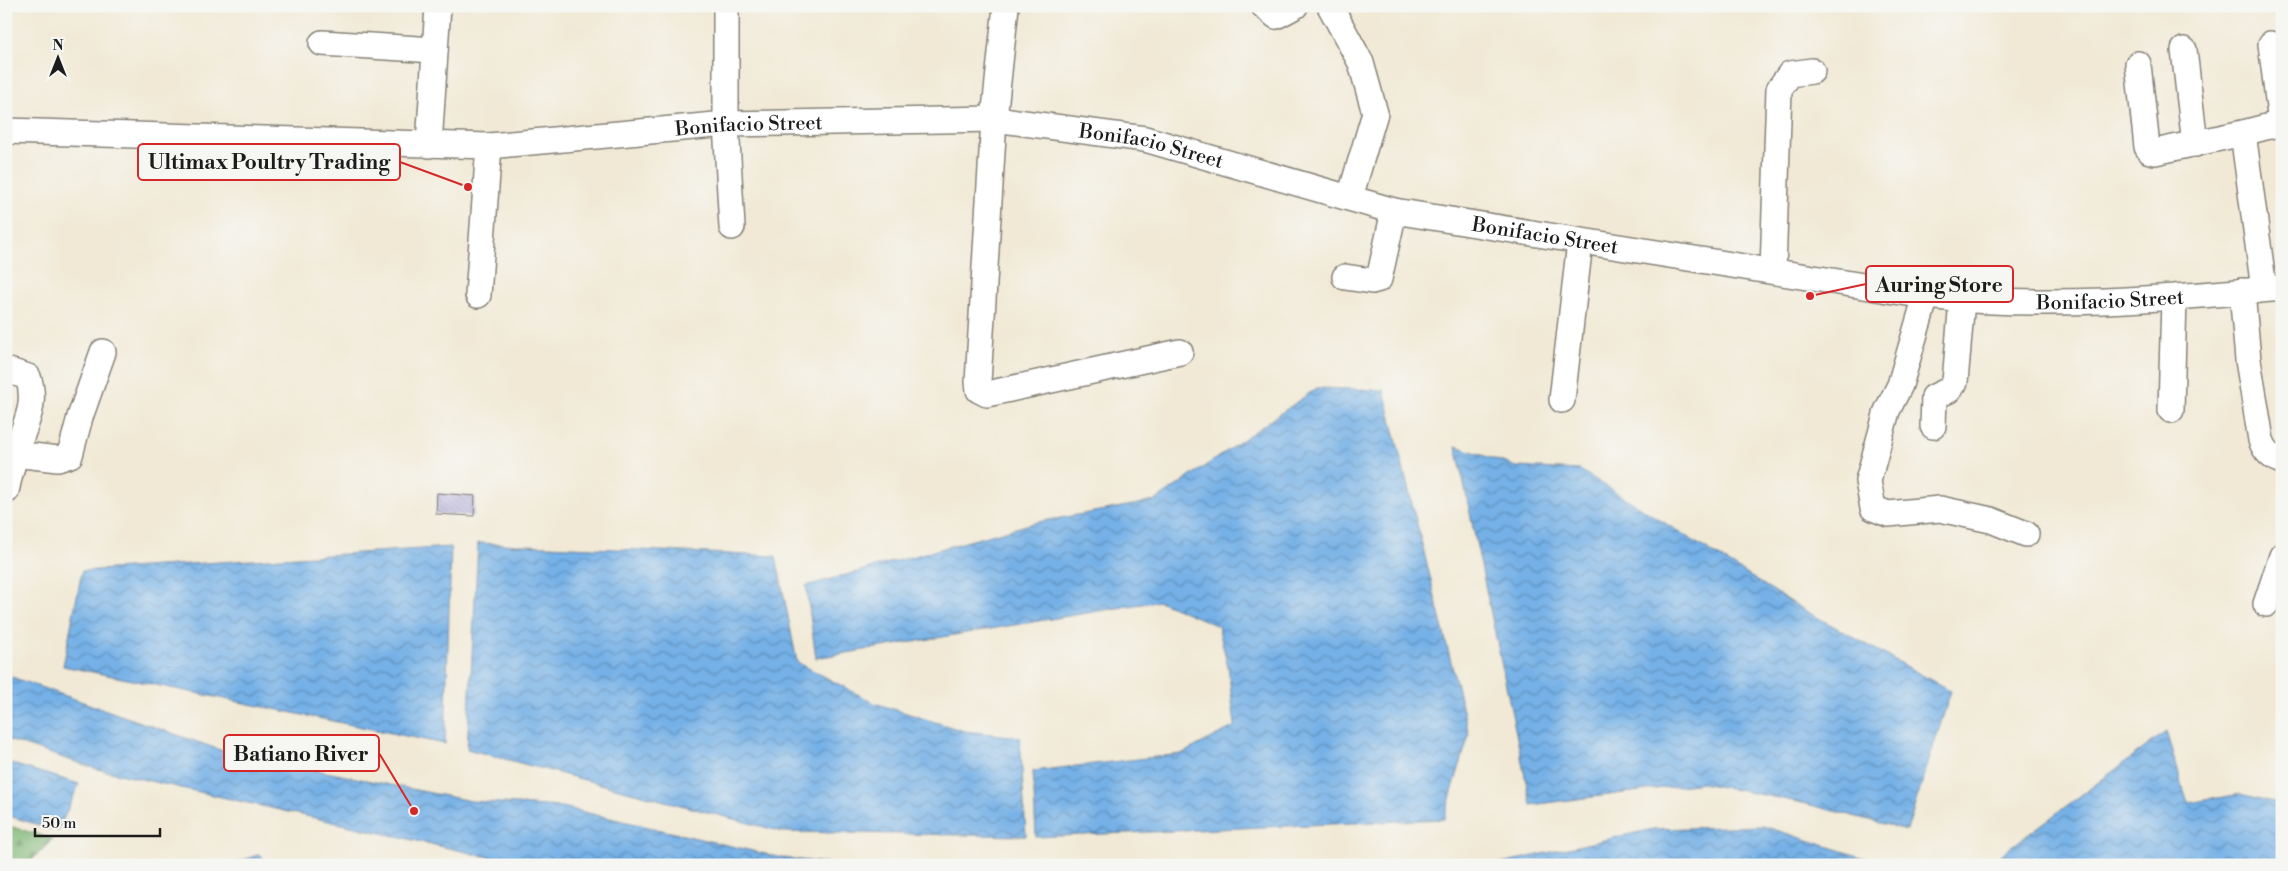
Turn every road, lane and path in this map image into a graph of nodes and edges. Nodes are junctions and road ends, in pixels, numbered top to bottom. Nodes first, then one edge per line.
1 (438, 6) edge
2 (726, 6) edge
3 (1006, 6) edge
4 (1264, 6) edge
5 (1295, 6) edge
6 (1330, 6) edge
7 (322, 43) dead end
8 (2271, 44) dead end
9 (435, 50) junction
10 (2184, 50) dead end
11 (2138, 64) dead end
12 (1812, 71) dead end
13 (994, 119) junction
14 (726, 124) junction
15 (6, 131) edge
16 (2243, 133) junction
17 (2195, 144) junction
18 (429, 145) junction
19 (489, 146) junction
20 (1350, 197) junction
21 (1394, 211) junction
22 (732, 227) dead end
23 (1580, 242) junction
24 (1772, 271) junction
25 (1345, 277) dead end
26 (2262, 289) edge
27 (478, 295) dead end
28 (1926, 296) junction
29 (2174, 298) junction
30 (1962, 300) junction
31 (103, 352) dead end
32 (1180, 352) dead end
33 (6, 370) edge
34 (1562, 400) dead end
35 (2171, 410) dead end
36 (1933, 426) dead end
37 (11, 453) edge
38 (2282, 461) edge
39 (6, 491) edge
40 (2026, 534) dead end
41 (2282, 556) edge
42 (2266, 604) dead end

1 - 9 street
2 - 14 street
3 - 13 street
4 - 5 street
6 - 20 street
7 - 9 street
8 - 16 street
9 - 18 street
10 - 17 street
11 - 17 street
12 - 24 street
13 - 14 street, Bonifacio Street
13 - 20 street, Bonifacio Street
13 - 32 street
14 - 19 street, Bonifacio Street
14 - 22 street
15 - 18 street, Bonifacio Street
16 - 17 street
16 - 26 street
18 - 19 street, Bonifacio Street
19 - 27 street
20 - 21 street, Bonifacio Street
21 - 23 street, Bonifacio Street
21 - 25 street
23 - 24 street, Bonifacio Street
23 - 34 street
24 - 28 street, Bonifacio Street
26 - 29 street, Bonifacio Street
26 - 38 street
28 - 30 street, Bonifacio Street
28 - 40 street
29 - 30 street, Bonifacio Street
29 - 35 street
30 - 36 street
31 - 37 street
33 - 37 street
37 - 39 street
41 - 42 street

